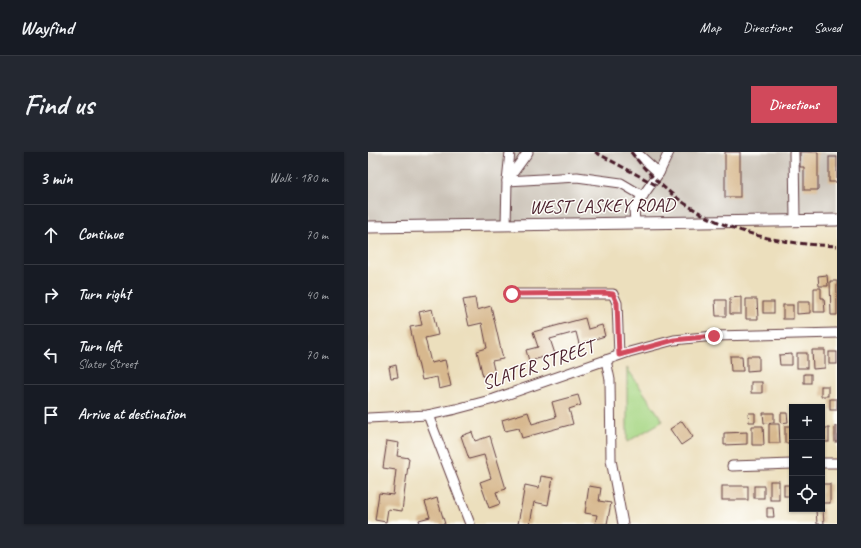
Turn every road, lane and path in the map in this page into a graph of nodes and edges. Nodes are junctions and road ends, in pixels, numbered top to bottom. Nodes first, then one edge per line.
1 (510, 152) edge
2 (528, 152) edge
3 (636, 152) edge
4 (669, 152) edge
5 (794, 152) edge
6 (659, 174) junction
7 (508, 182) junction
8 (644, 196) junction
9 (795, 220) junction
10 (837, 220) edge
11 (635, 223) junction
12 (506, 225) junction
13 (368, 227) edge
14 (512, 294) dead end
15 (837, 333) edge
16 (619, 355) junction
17 (606, 360) junction
18 (428, 415) junction
19 (368, 418) edge
20 (825, 463) edge
21 (837, 463) edge
22 (789, 464) edge
23 (732, 466) dead end
24 (470, 524) edge
25 (623, 524) edge

1 - 7 street
2 - 7 street
3 - 6 street
4 - 6 street
5 - 9 street
6 - 8 street
7 - 8 street
7 - 12 street
8 - 11 street
9 - 10 main road, WEST LASKEY ROAD
9 - 11 main road, WEST LASKEY ROAD
11 - 12 main road, WEST LASKEY ROAD
12 - 13 main road, WEST LASKEY ROAD
14 - 16 street
15 - 16 street, SLATER STREET
16 - 17 street, SLATER STREET
17 - 18 street, SLATER STREET
17 - 25 street
18 - 19 street, SLATER STREET
18 - 24 street
20 - 21 street
22 - 23 street

